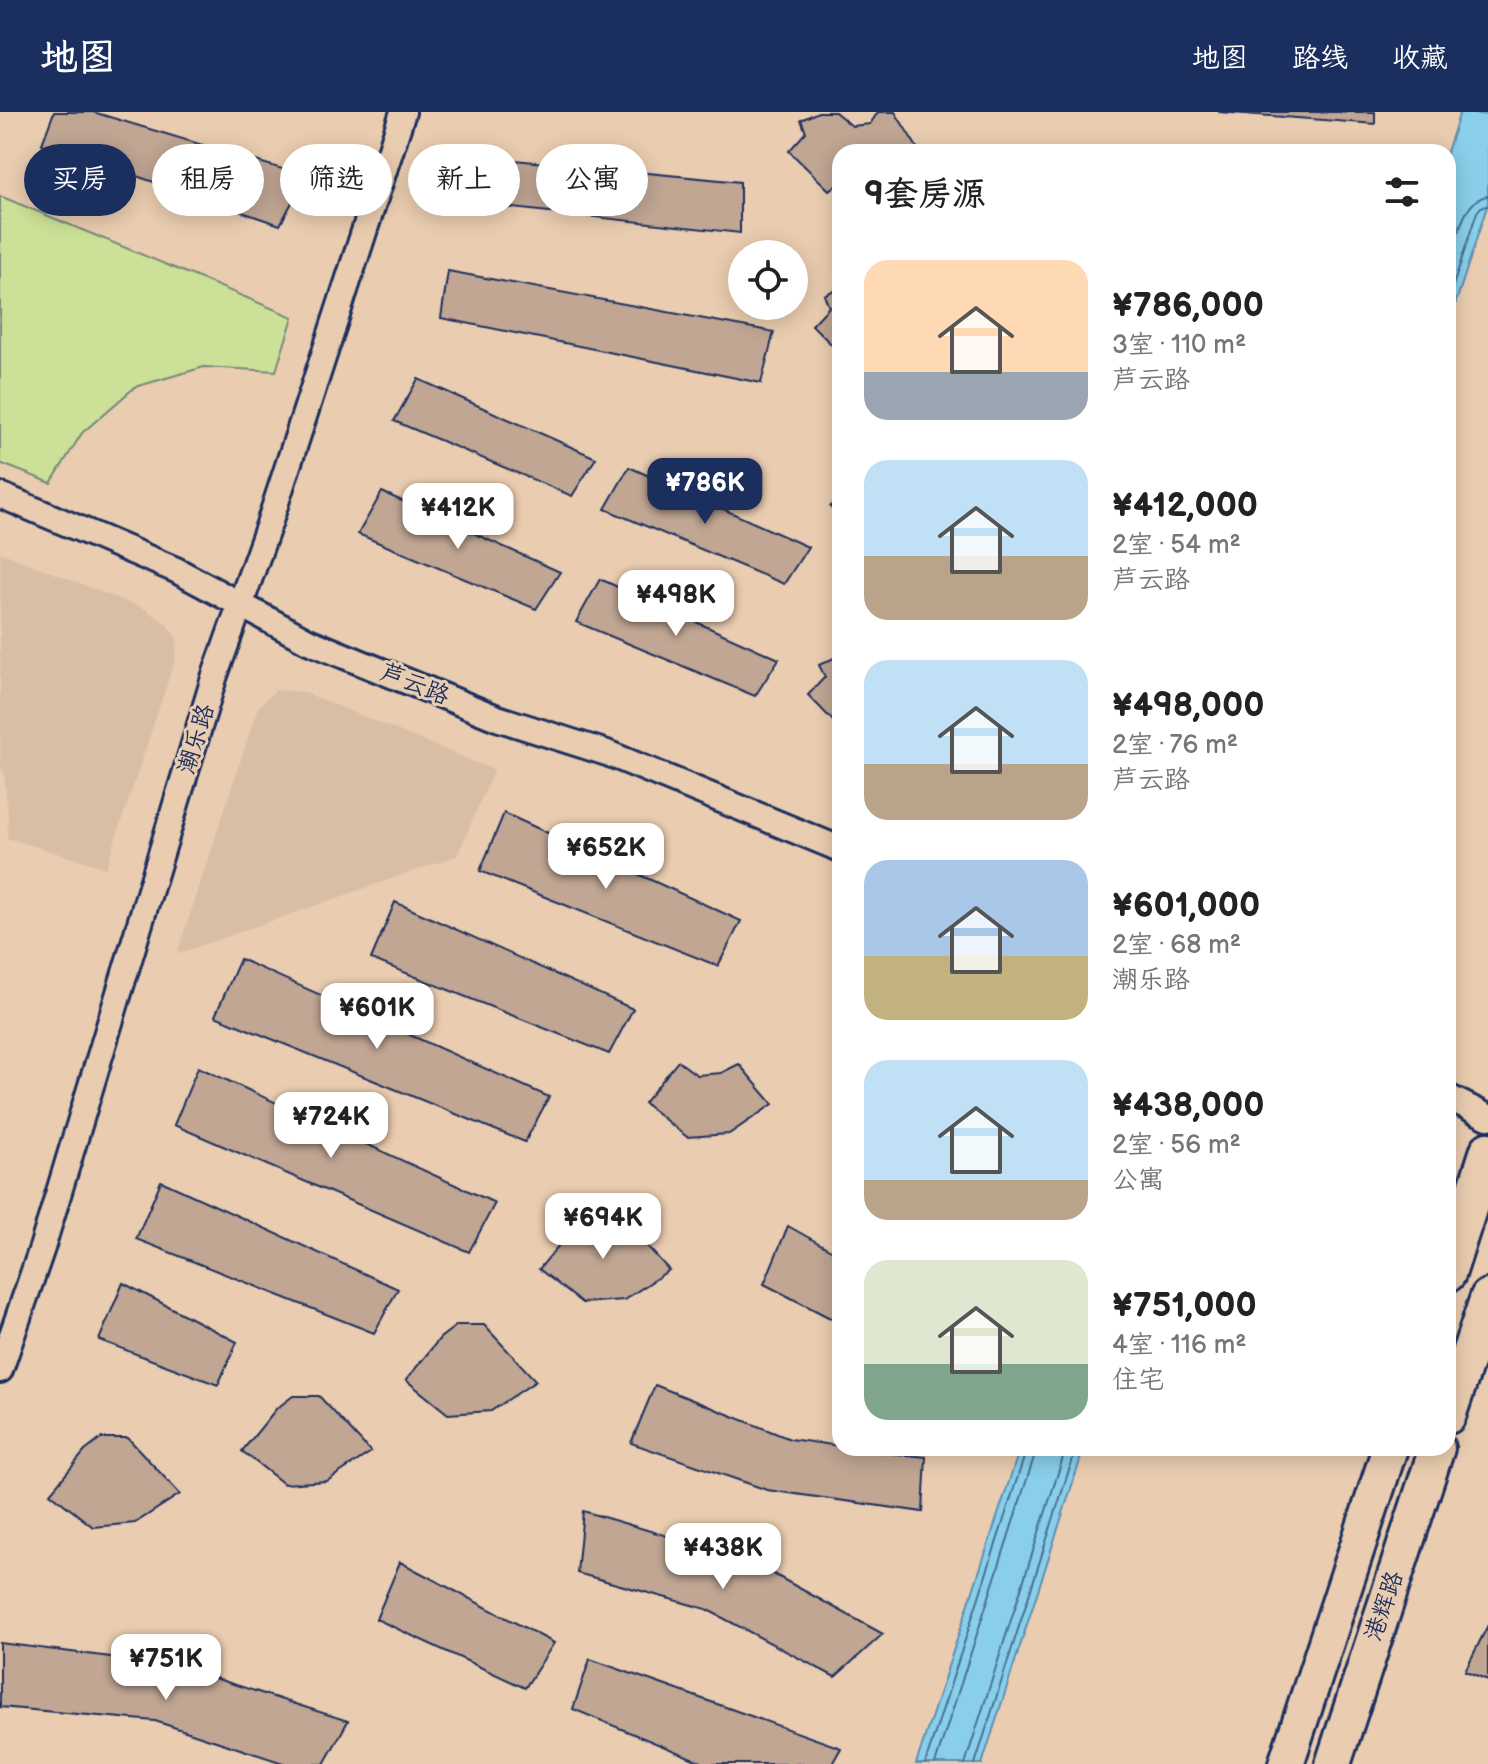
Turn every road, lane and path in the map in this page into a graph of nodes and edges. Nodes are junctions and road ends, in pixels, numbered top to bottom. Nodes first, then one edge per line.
1 (403, 112) edge
2 (0, 495) edge
3 (241, 604) junction
4 (832, 846) edge
5 (1456, 1101) edge
6 (1488, 1117) edge
7 (1488, 1150) edge
8 (1456, 1249) edge
9 (1488, 1297) edge
10 (0, 1370) edge
11 (1456, 1392) edge
12 (1387, 1456) edge
13 (1434, 1456) edge
14 (1286, 1764) edge
15 (1333, 1764) edge

1 - 3 street, 潮乐路
2 - 3 street, 芦云路
3 - 4 street, 芦云路
3 - 10 street, 潮乐路
5 - 6 street
7 - 8 main road
9 - 11 main road
12 - 14 main road, 港辉路
13 - 15 main road, 港辉路

